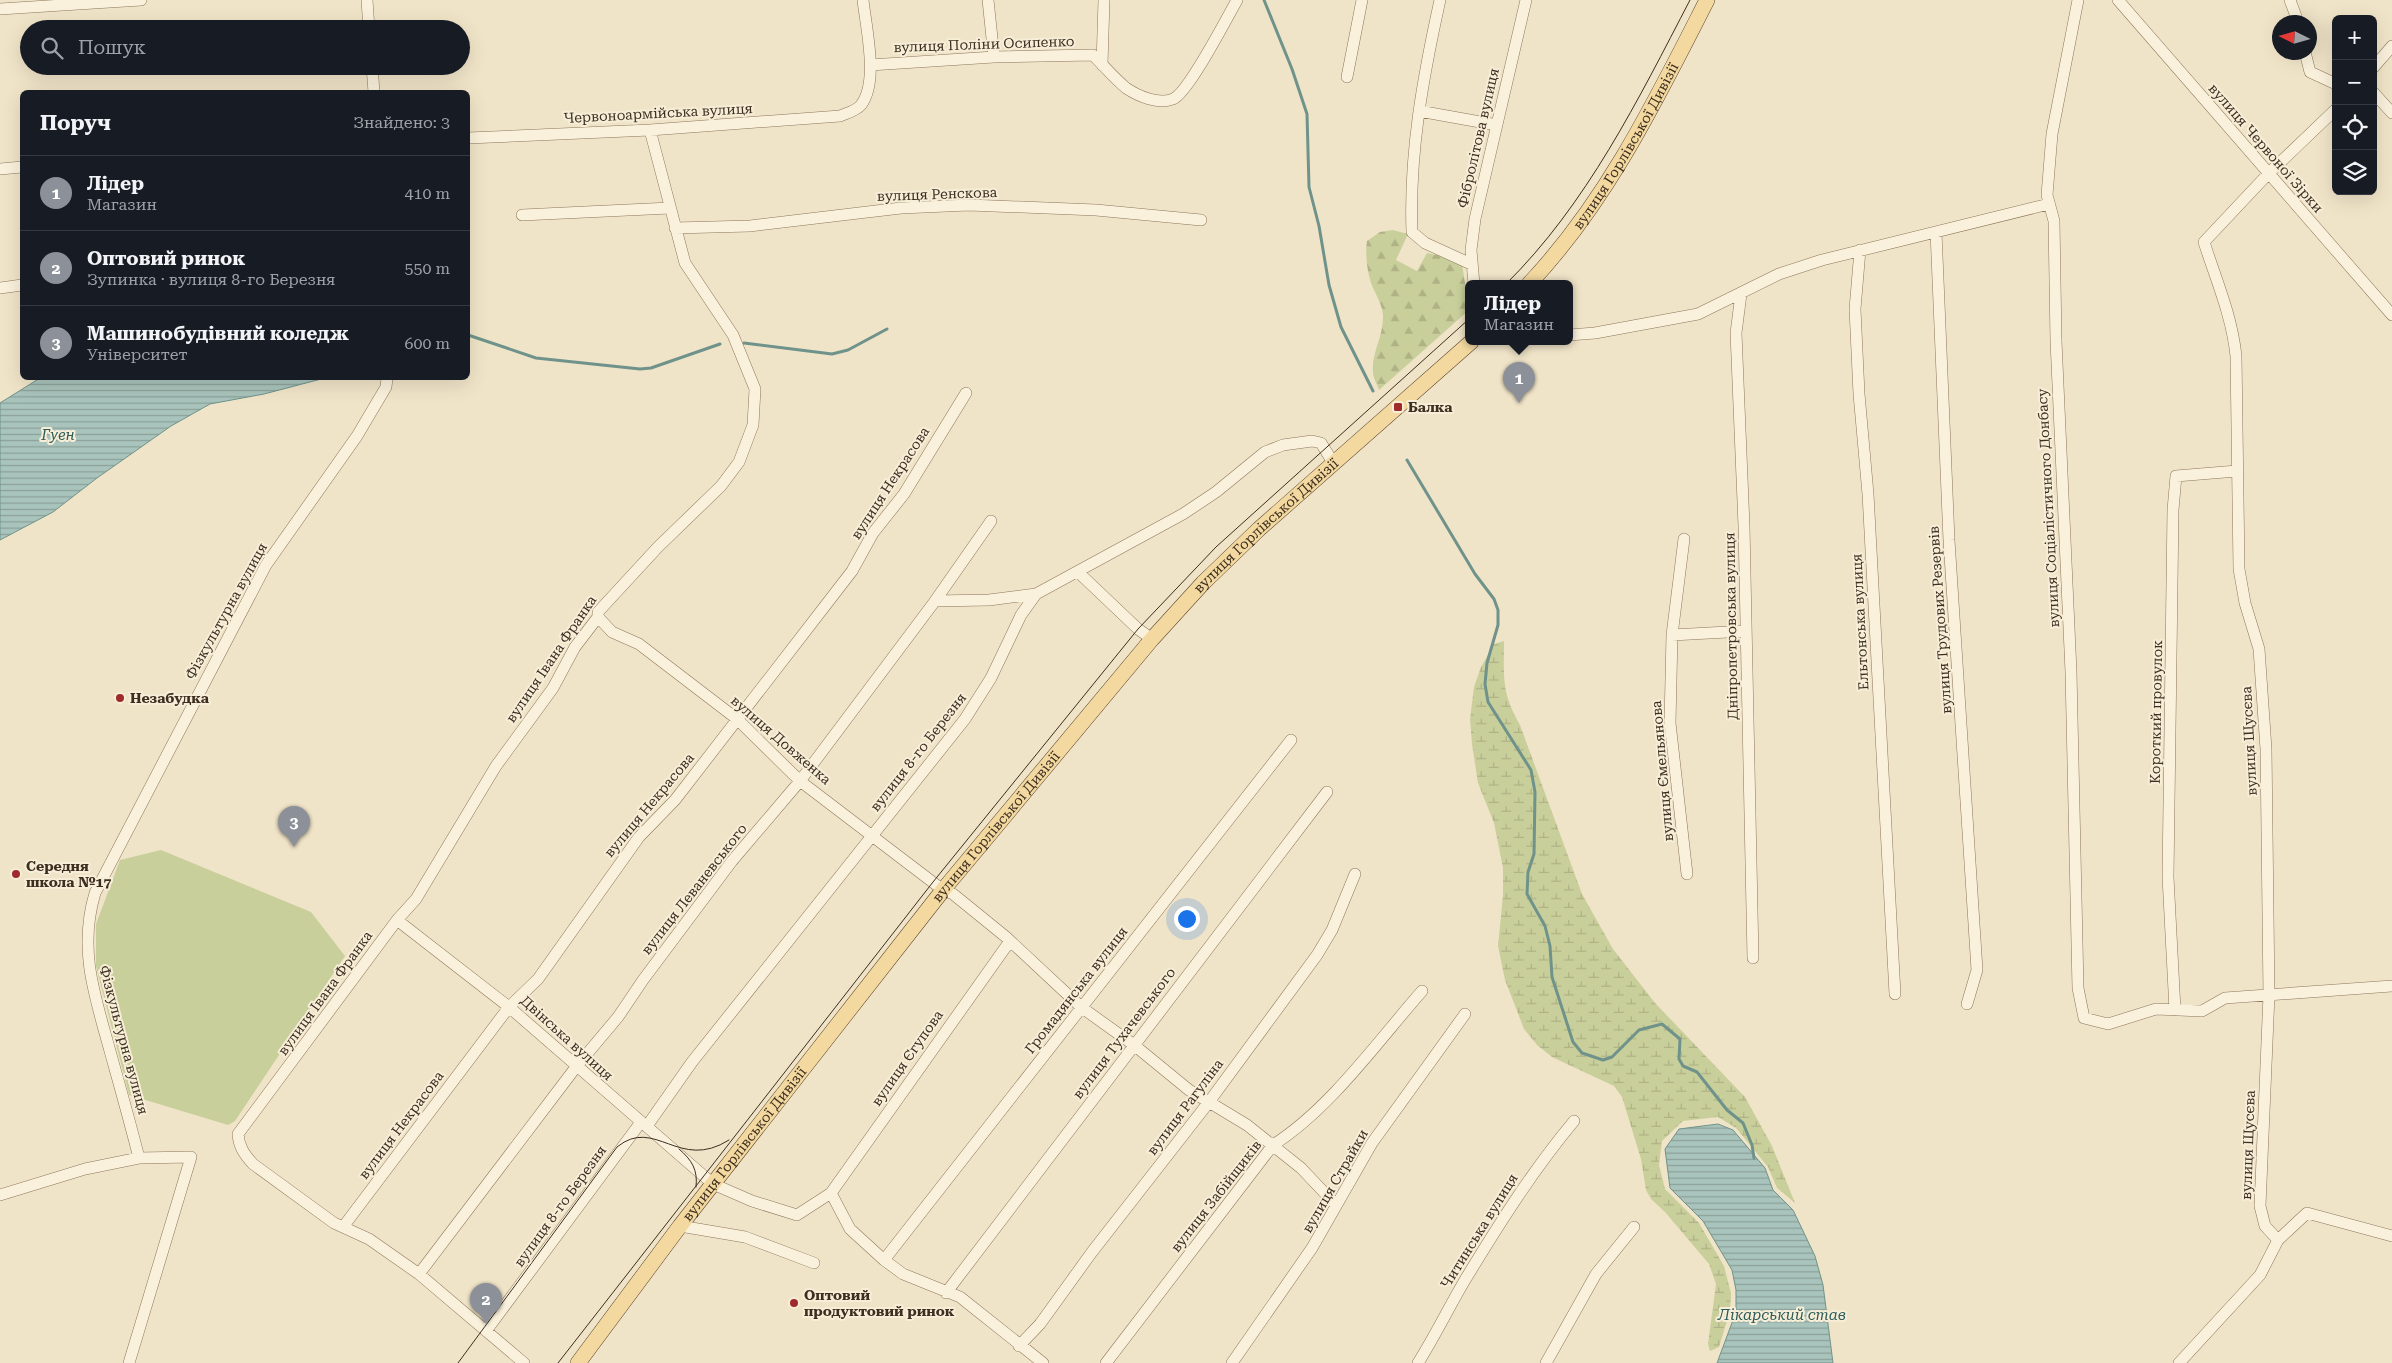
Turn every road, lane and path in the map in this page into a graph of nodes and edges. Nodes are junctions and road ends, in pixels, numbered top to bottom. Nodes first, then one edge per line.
1 (141, 0) edge
2 (367, 0) edge
3 (863, 0) edge
4 (988, 0) edge
5 (1104, 0) edge
6 (1237, 0) edge
7 (1362, 0) edge
8 (1440, 0) edge
9 (1526, 0) edge
10 (1707, 0) edge
11 (2078, 0) edge
12 (2118, 0) edge
13 (2290, 0) edge
14 (0, 9) edge
15 (2295, 15) edge
16 (368, 20) edge
17 (2392, 46) edge
18 (994, 57) junction
19 (2307, 60) edge
20 (2377, 63) edge
21 (870, 64) junction
22 (1102, 64) junction
23 (373, 75) edge
24 (1347, 77) dead end
25 (2332, 82) edge
26 (374, 90) edge
27 (2377, 96) edge
28 (1419, 110) junction
29 (2392, 113) edge
30 (2332, 114) edge
31 (1497, 125) junction
32 (650, 130) junction
33 (470, 138) edge
34 (20, 167) edge
35 (0, 169) edge
36 (2268, 174) junction
37 (2049, 204) junction
38 (670, 208) junction
39 (522, 215) dead end
40 (1201, 220) dead end
41 (675, 228) junction
42 (1936, 232) junction
43 (1860, 250) junction
44 (1471, 264) junction
45 (1473, 280) edge
46 (1533, 280) edge
47 (20, 284) edge
48 (0, 288) edge
49 (1741, 294) junction
50 (2392, 315) edge
51 (1573, 335) edge
52 (1468, 345) edge
53 (387, 380) edge
54 (966, 393) dead end
55 (1334, 464) junction
56 (2237, 470) junction
57 (991, 521) dead end
58 (1684, 539) dead end
59 (1078, 572) junction
60 (1036, 594) junction
61 (935, 600) junction
62 (598, 617) junction
63 (1746, 630) junction
64 (1672, 635) junction
65 (1152, 639) junction
66 (737, 719) junction
67 (1291, 740) dead end
68 (800, 781) junction
69 (1327, 792) dead end
70 (872, 834) junction
71 (1355, 874) dead end
72 (1687, 874) dead end
73 (943, 890) junction
74 (397, 920) junction
75 (1010, 940) junction
76 (1754, 958) dead end
77 (2392, 986) edge
78 (1422, 991) dead end
79 (1895, 994) dead end
80 (2269, 995) junction
81 (1966, 1004) dead end
82 (509, 1007) junction
83 (1081, 1007) junction
84 (2175, 1010) junction
85 (1465, 1014) dead end
86 (1134, 1045) junction
87 (576, 1067) junction
88 (1209, 1102) junction
89 (1574, 1121) dead end
90 (644, 1124) junction
91 (1273, 1145) junction
92 (139, 1158) junction
93 (713, 1184) junction
94 (831, 1193) junction
95 (0, 1195) edge
96 (1336, 1205) junction
97 (680, 1226) junction
98 (343, 1227) junction
99 (1634, 1227) dead end
100 (2392, 1236) edge
101 (2278, 1240) junction
102 (884, 1260) junction
103 (814, 1263) dead end
104 (419, 1274) junction
105 (946, 1293) junction
106 (486, 1331) junction
107 (1019, 1346) junction
108 (129, 1363) edge
109 (524, 1363) edge
110 (578, 1363) edge
111 (1043, 1363) edge
112 (1106, 1363) edge
113 (1232, 1363) edge
114 (1418, 1363) edge
115 (1546, 1363) edge
116 (2179, 1363) edge

1 - 14 street
2 - 16 street
3 - 21 street
4 - 18 street
5 - 22 street
6 - 22 street, вулиця Поліни Осипенко
7 - 24 street
8 - 28 street
9 - 31 street, Фібролітова вулиця
10 - 46 main road, вулиця Горлівської Дивізії
11 - 37 street, вулиця Соціалістичного Донбасу
12 - 36 street, вулиця Червоної Зірки
13 - 15 street
17 - 20 street
18 - 21 street, вулиця Поліни Осипенко
18 - 22 street, вулиця Поліни Осипенко
19 - 25 street
21 - 32 street, Червоноармійська вулиця
23 - 26 street
27 - 29 street
28 - 31 street
28 - 44 street
30 - 36 street
31 - 44 street, Фібролітова вулиця
32 - 33 street, Червоноармійська вулиця
32 - 38 street, вулиця Івана Франка
34 - 35 street
36 - 50 street, вулиця Червоної Зірки
36 - 56 street, вулиця Щусєва
37 - 42 street
37 - 84 street, вулиця Соціалістичного Донбасу
38 - 39 street
38 - 41 street, вулиця Івана Франка
40 - 41 street, вулиця Ренскова
41 - 62 street, вулиця Івана Франка
42 - 43 street
42 - 81 street, вулиця Трудових Резервів
43 - 49 street
43 - 79 street, Ельтонська вулиця
44 - 45 street, Фібролітова вулиця
47 - 48 street
49 - 51 street
49 - 63 street, Дніпропетровська вулиця
52 - 55 main road, вулиця Горлівської Дивізії
53 - 92 street, Фізкультурна вулиця
54 - 66 street, вулиця Некрасова
55 - 59 street, вулиця 8-го Березня
55 - 65 main road, вулиця Горлівської Дивізії
56 - 80 street, вулиця Щусєва
56 - 84 street, Короткий провулок
57 - 61 street, вулиця Леваневського
58 - 64 street, вулиця Ємельянова
59 - 60 street, вулиця 8-го Березня
59 - 65 street
60 - 61 street
60 - 70 street, вулиця 8-го Березня
61 - 68 street, вулиця Леваневського
62 - 66 street, вулиця Довженка
62 - 74 street, вулиця Івана Франка
63 - 64 street
63 - 76 street, Дніпропетровська вулиця
64 - 72 street, вулиця Ємельянова
65 - 73 main road, вулиця Горлівської Дивізії
66 - 68 street, вулиця Довженка
66 - 82 street, вулиця Некрасова
67 - 83 street, Громадянська вулиця
68 - 70 street, вулиця Довженка
68 - 87 street, вулиця Леваневського
69 - 86 street, вулиця Тухачевського
70 - 73 street, вулиця Довженка
70 - 90 street, вулиця 8-го Березня
71 - 88 street, вулиця Рагуліна
73 - 75 street, вулиця Довженка
73 - 93 main road, вулиця Горлівської Дивізії
74 - 82 street, Двінська вулиця
74 - 98 street, вулиця Івана Франка
75 - 83 street, вулиця Довженка
75 - 94 street, вулиця Єгупова
77 - 80 street
78 - 91 street, вулиця Забійщиків
80 - 84 street
80 - 101 street, вулиця Щусєва
82 - 87 street, Двінська вулиця
82 - 98 street, вулиця Некрасова
83 - 86 street, вулиця Довженка
83 - 102 street, Громадянська вулиця
85 - 96 street, вулиця Страйки
86 - 88 street, вулиця Довженка
86 - 105 street, вулиця Тухачевського
87 - 90 street, Двінська вулиця
87 - 104 street, вулиця Леваневського
88 - 91 street, вулиця Довженка
88 - 107 street, вулиця Рагуліна
89 - 114 street, Читинська вулиця
90 - 93 street, Двінська вулиця
90 - 106 street, вулиця 8-го Березня
91 - 96 street, вулиця Довженка
91 - 112 street, вулиця Забійщиків
92 - 95 street
92 - 108 street
93 - 94 street, Двінська вулиця
93 - 97 main road, вулиця Горлівської Дивізії
94 - 102 street
96 - 113 street, вулиця Страйки
97 - 103 street
97 - 110 main road, вулиця Горлівської Дивізії
98 - 104 street
99 - 115 street
100 - 101 street
101 - 116 street
102 - 105 street
104 - 106 street
105 - 107 street
106 - 109 street
107 - 111 street

